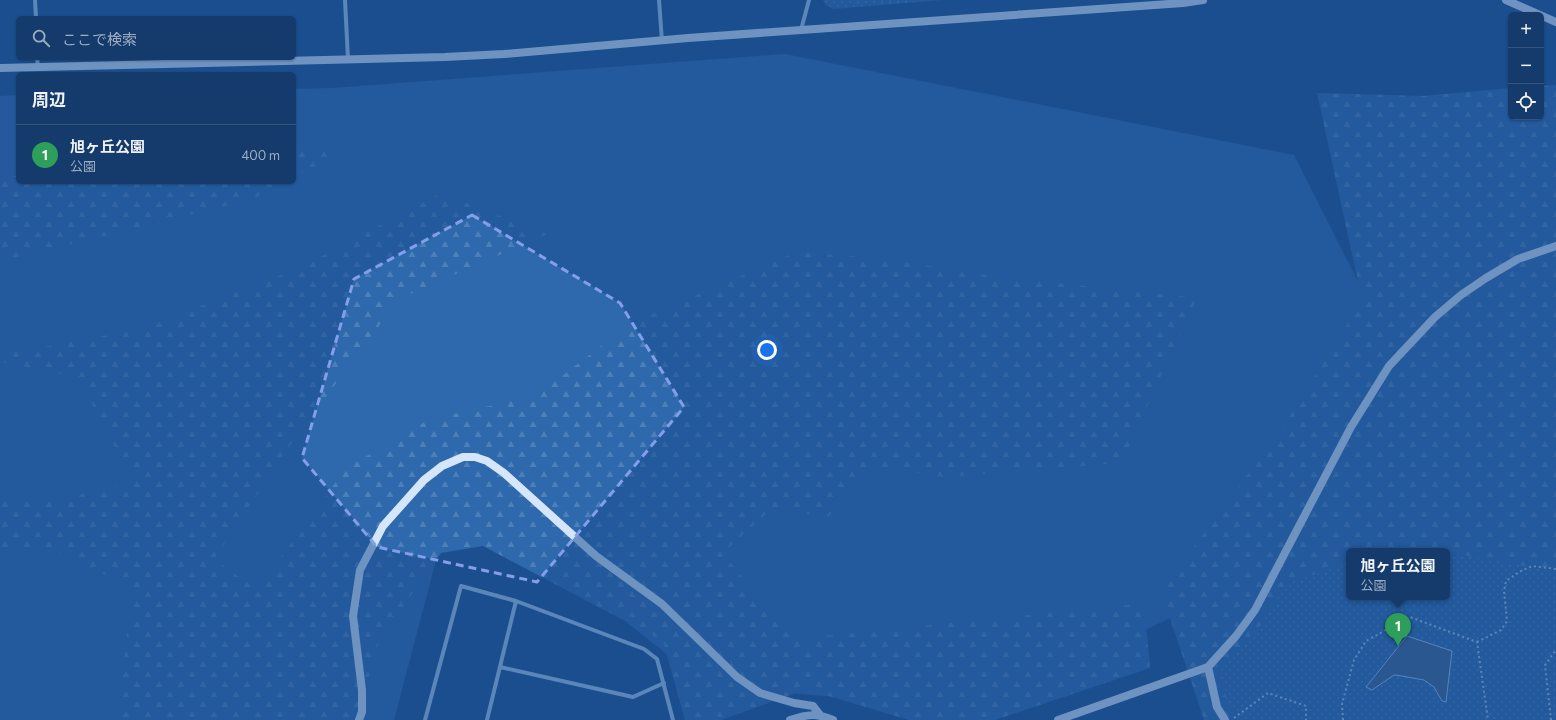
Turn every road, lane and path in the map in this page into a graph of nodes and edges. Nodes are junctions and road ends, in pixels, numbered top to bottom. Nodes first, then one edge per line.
1 (35, 0) edge
2 (345, 0) edge
3 (659, 0) edge
4 (809, 0) edge
5 (1203, 0) edge
6 (1506, 0) edge
7 (1194, 1) edge
8 (1183, 2) edge
9 (36, 16) edge
10 (1556, 22) edge
11 (801, 30) junction
12 (662, 41) junction
13 (348, 59) junction
14 (38, 60) edge
15 (38, 67) junction
16 (0, 68) edge
17 (1556, 246) edge
18 (1556, 569) edge
19 (516, 601) junction
20 (1477, 642) junction
21 (1556, 650) edge
22 (500, 667) junction
23 (1208, 667) junction
24 (664, 683) junction
25 (819, 717) edge
26 (359, 720) edge
27 (425, 720) edge
28 (431, 720) edge
29 (487, 720) edge
30 (673, 720) edge
31 (790, 720) edge
32 (833, 720) edge
33 (1058, 720) edge
34 (1225, 720) edge
35 (1231, 720) edge
36 (1306, 720) edge
37 (1342, 720) edge
38 (1488, 720) edge
39 (1551, 720) edge

1 - 9 street
2 - 13 street
3 - 12 street
4 - 11 street
5 - 7 street
6 - 10 street
7 - 8 street
8 - 11 street
11 - 12 street
12 - 13 street
13 - 15 street
14 - 15 street
15 - 16 street
17 - 23 street
18 - 20 path
19 - 22 street
19 - 24 street
19 - 27 street
20 - 37 path
20 - 38 path
21 - 39 path
22 - 24 street
22 - 29 street
23 - 33 street
23 - 34 street
24 - 30 street
25 - 26 street
25 - 31 street
25 - 32 street
27 - 28 street
35 - 36 path

